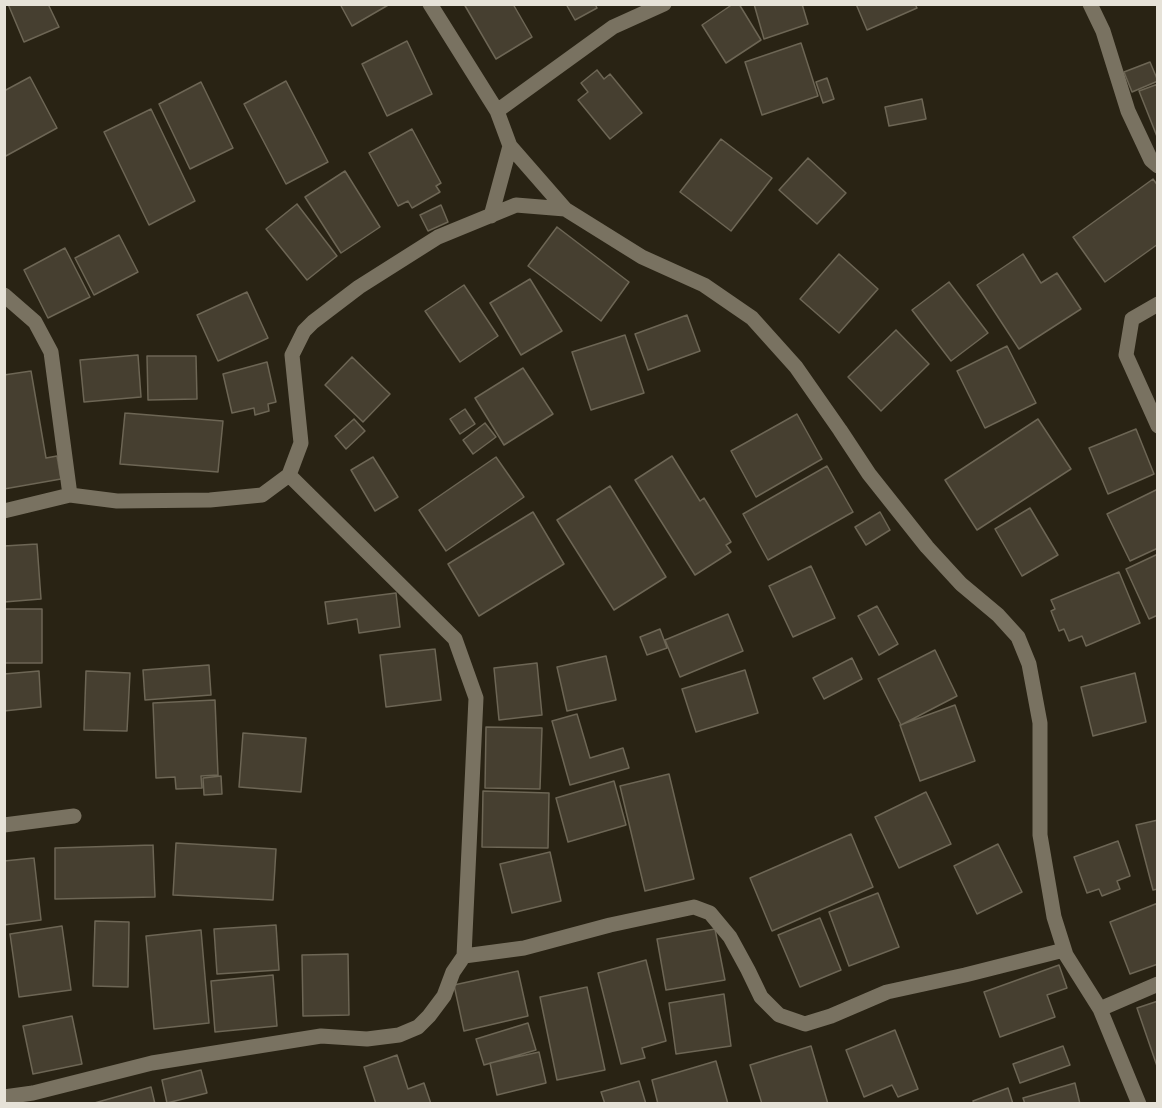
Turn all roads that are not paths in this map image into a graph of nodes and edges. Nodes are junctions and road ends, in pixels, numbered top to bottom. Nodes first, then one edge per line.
1 (430, 4) edge
2 (664, 4) edge
3 (1090, 4) edge
4 (497, 111) junction
5 (510, 146) junction
6 (1158, 166) edge
7 (565, 209) junction
8 (491, 216) junction
9 (4, 295) edge
10 (1158, 304) edge
11 (1158, 426) edge
12 (289, 475) junction
13 (70, 495) junction
14 (4, 511) edge
15 (74, 816) dead end
16 (4, 825) edge
17 (1065, 950) junction
18 (464, 956) junction
19 (1158, 984) edge
20 (1100, 1009) junction
21 (4, 1098) edge
22 (1139, 1104) edge

1 - 4 street
2 - 4 street
3 - 6 street
4 - 5 street
5 - 7 street
5 - 8 street
7 - 8 street
7 - 17 street
8 - 12 street
9 - 13 street
10 - 11 street
12 - 13 street
12 - 18 street
13 - 14 street
15 - 16 street
17 - 18 street
17 - 20 street
18 - 21 street
19 - 20 street
20 - 22 street

